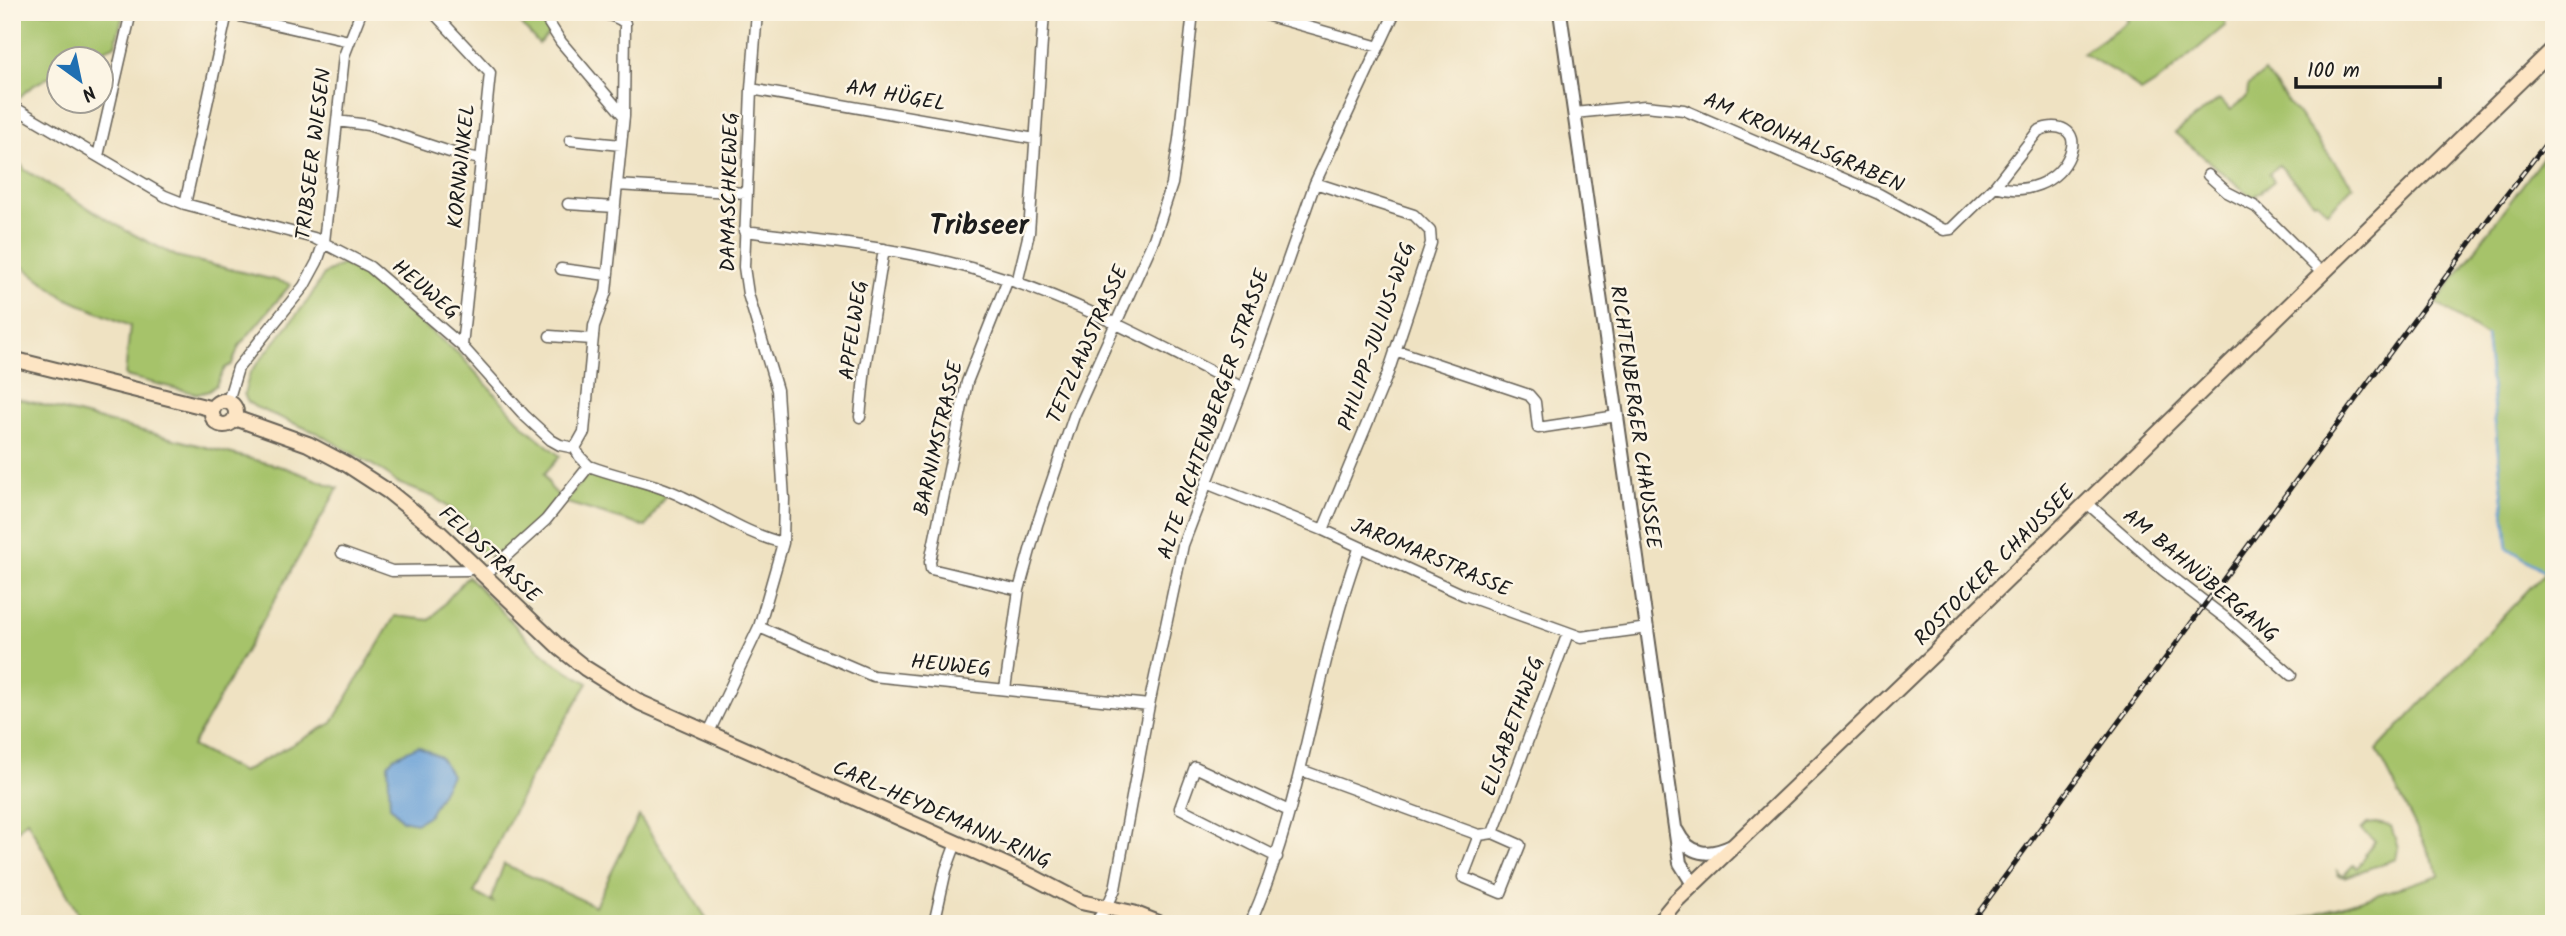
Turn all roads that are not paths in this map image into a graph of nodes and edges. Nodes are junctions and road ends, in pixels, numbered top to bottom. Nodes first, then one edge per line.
1 (131, 12) edge
2 (361, 12) edge
3 (433, 12) edge
4 (563, 12) edge
5 (569, 12) edge
6 (757, 12) edge
7 (1044, 12) edge
8 (1193, 12) edge
9 (1255, 12) edge
10 (1395, 12) edge
11 (1560, 12) edge
12 (224, 13) edge
13 (544, 15) edge
14 (349, 41) junction
15 (1379, 47) junction
16 (2554, 48) edge
17 (751, 89) junction
18 (12, 106) edge
19 (1574, 113) junction
20 (624, 116) junction
21 (337, 121) junction
22 (1035, 139) junction
23 (570, 140) dead end
24 (621, 145) junction
25 (97, 156) junction
26 (481, 159) junction
27 (2208, 175) dead end
28 (1315, 183) junction
29 (617, 185) junction
30 (1996, 186) junction
31 (746, 193) junction
32 (185, 204) junction
33 (568, 204) dead end
34 (615, 207) junction
35 (744, 231) junction
36 (324, 242) junction
37 (884, 248) junction
38 (561, 269) dead end
39 (2322, 274) junction
40 (607, 275) junction
41 (1012, 281) junction
42 (1118, 323) junction
43 (550, 336) dead end
44 (592, 339) junction
45 (462, 346) junction
46 (1395, 350) junction
47 (12, 359) edge
48 (1243, 388) junction
49 (228, 401) junction
50 (213, 409) junction
51 (1617, 416) junction
52 (860, 417) dead end
53 (235, 418) junction
54 (575, 448) junction
55 (589, 466) junction
56 (1206, 483) junction
57 (2087, 503) junction
58 (1322, 530) junction
59 (783, 543) junction
60 (1359, 549) junction
61 (342, 553) dead end
62 (479, 569) junction
63 (1019, 590) junction
64 (760, 627) junction
65 (1648, 628) junction
66 (1568, 633) junction
67 (2291, 675) dead end
68 (1005, 689) junction
69 (1149, 705) junction
70 (709, 732) junction
71 (1301, 770) junction
72 (1289, 811) junction
73 (1675, 826) junction
74 (1493, 833) junction
75 (1479, 835) junction
76 (1741, 840) junction
77 (956, 843) junction
78 (1277, 857) junction
79 (1693, 884) junction
80 (1107, 907) junction
81 (934, 924) edge
82 (1094, 924) edge
83 (1161, 924) edge
84 (1250, 924) edge
85 (1657, 924) edge

1 - 25 street
2 - 14 street, TRIBSEER WIESEN
3 - 26 street, KORNWINKEL
4 - 13 street
5 - 20 street
6 - 17 street, DAMASCHKEWEG
7 - 22 street, BARNIMSTRASSE
8 - 42 street, TETZLAWSTRASSE
9 - 15 street
10 - 15 street, ALTE RICHTENBERGER STRASSE
11 - 19 street, RICHTENBERGER CHAUSSEE
12 - 14 street
12 - 32 street
13 - 20 street
14 - 21 street, TRIBSEER WIESEN
15 - 28 street, ALTE RICHTENBERGER STRASSE
16 - 39 main road, ROSTOCKER CHAUSSEE
17 - 22 street, AM HÜGEL
17 - 31 street, DAMASCHKEWEG
18 - 25 street, HEUWEG
19 - 30 street, AM KRONHALSGRABEN
19 - 51 street, RICHTENBERGER CHAUSSEE
20 - 24 street
21 - 26 street
21 - 36 street, TRIBSEER WIESEN
22 - 41 street, BARNIMSTRASSE
23 - 24 street
24 - 29 street
25 - 32 street, HEUWEG
26 - 45 street, KORNWINKEL
27 - 39 street
28 - 46 street, PHILIPP-JULIUS-WEG
28 - 48 street, ALTE RICHTENBERGER STRASSE
29 - 31 street
29 - 34 street
30 - 30 street, AM KRONHALSGRABEN
31 - 35 street, DAMASCHKEWEG
32 - 36 street, HEUWEG
33 - 34 street
34 - 40 street
35 - 37 street
35 - 59 street, DAMASCHKEWEG
36 - 45 street, HEUWEG
36 - 49 street, TRIBSEER WIESEN
37 - 41 street
37 - 52 street, APFELWEG
38 - 40 street
39 - 57 main road, ROSTOCKER CHAUSSEE
40 - 44 street
41 - 42 street
41 - 63 street, BARNIMSTRASSE
42 - 48 street
42 - 63 street, TETZLAWSTRASSE
43 - 44 street
44 - 54 street
45 - 54 street, HEUWEG
46 - 51 street
46 - 58 street, PHILIPP-JULIUS-WEG
47 - 50 main road, FELDSTRASSE
48 - 56 street, ALTE RICHTENBERGER STRASSE
49 - 50 main road
49 - 53 main road
50 - 53 main road, FELDSTRASSE
51 - 65 street, RICHTENBERGER CHAUSSEE
53 - 62 main road, FELDSTRASSE
54 - 55 street, HEUWEG
55 - 59 street
55 - 62 street
56 - 58 street, JAROMARSTRASSE
56 - 69 street, ALTE RICHTENBERGER STRASSE
57 - 67 street, AM BAHNÜBERGANG
57 - 76 main road, ROSTOCKER CHAUSSEE
58 - 60 street, JAROMARSTRASSE
59 - 64 street, DAMASCHKEWEG
60 - 66 street, JAROMARSTRASSE
60 - 71 street
61 - 62 street
62 - 70 main road, FELDSTRASSE
63 - 68 street, TETZLAWSTRASSE
64 - 68 street, HEUWEG
64 - 70 street, DAMASCHKEWEG
65 - 66 street, JAROMARSTRASSE
65 - 73 street, RICHTENBERGER CHAUSSEE
66 - 74 street, ELISABETHWEG
68 - 69 street, HEUWEG
69 - 80 street, ALTE RICHTENBERGER STRASSE
70 - 77 main road, CARL-HEYDEMANN-RING
71 - 72 street
71 - 75 street
72 - 78 street
72 - 78 street
73 - 76 street
73 - 79 street, RICHTENBERGER CHAUSSEE
74 - 75 street
74 - 75 street
76 - 79 main road, ROSTOCKER CHAUSSEE
77 - 80 main road, CARL-HEYDEMANN-RING
77 - 81 street
78 - 84 street
79 - 85 main road, ROSTOCKER CHAUSSEE
80 - 82 street, ALTE RICHTENBERGER STRASSE
80 - 83 main road, CARL-HEYDEMANN-RING

